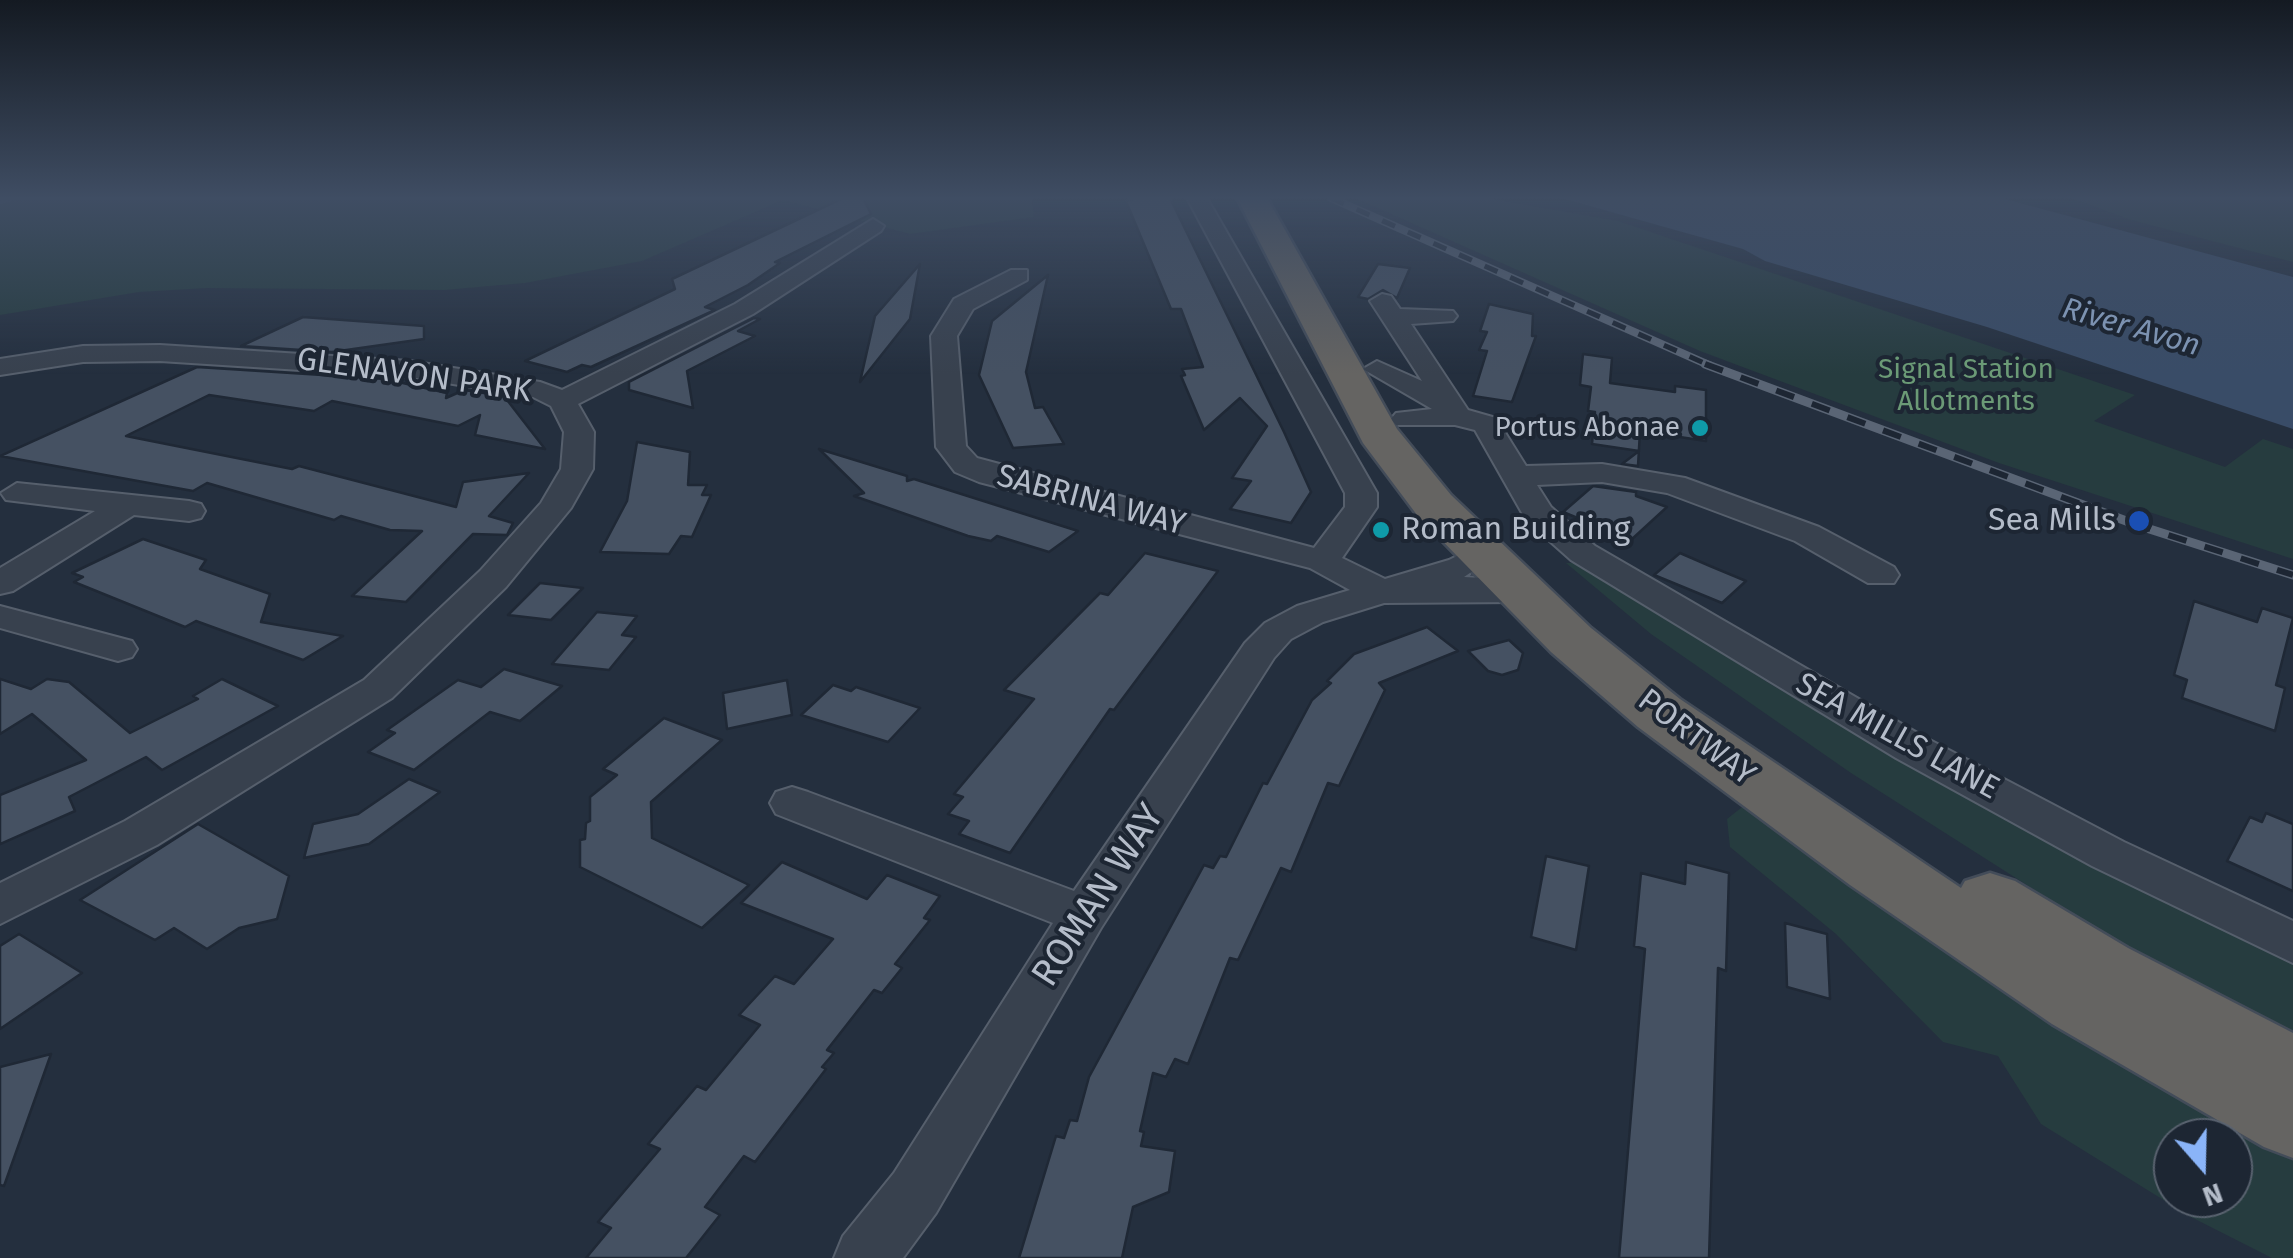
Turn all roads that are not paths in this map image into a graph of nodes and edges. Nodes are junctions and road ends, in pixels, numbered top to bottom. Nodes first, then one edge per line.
1 (830, 257) edge
2 (1230, 257) edge
3 (1283, 257) edge
4 (1325, 257) edge
5 (1019, 275) dead end
6 (1444, 316) dead end
7 (1383, 329) junction
8 (0, 367) edge
9 (562, 402) junction
10 (1446, 415) junction
11 (1521, 486) junction
12 (18, 493) dead end
13 (126, 506) junction
14 (189, 511) dead end
15 (1883, 560) dead end
16 (1322, 562) junction
17 (1500, 573) junction
18 (0, 582) edge
19 (1382, 592) junction
20 (0, 618) edge
21 (118, 648) dead end
22 (792, 803) dead end
23 (0, 904) edge
24 (1084, 915) junction
25 (2293, 943) edge
26 (2293, 1073) edge
27 (2293, 1120) edge
28 (916, 1193) junction
29 (865, 1258) edge
30 (900, 1258) edge

1 - 9 street
2 - 16 street
3 - 17 highway, PORTWAY
4 - 7 highway, PORTWAY
5 - 16 street, SABRINA WAY
6 - 7 street
7 - 10 highway, PORTWAY
8 - 9 street, GLENAVON PARK
9 - 23 street, GLENAVON PARK
10 - 11 street, SEA MILLS LANE
10 - 26 highway, PORTWAY
11 - 15 street
11 - 25 street, SEA MILLS LANE
12 - 13 street
13 - 14 street
13 - 18 street
16 - 19 street, SABRINA WAY
17 - 19 street, ROMAN WAY
17 - 19 street, ROMAN WAY
17 - 27 highway, PORTWAY
19 - 24 street, ROMAN WAY
20 - 21 street
22 - 24 street
24 - 28 street, ROMAN WAY
28 - 29 street, ROMAN WAY
28 - 30 street

